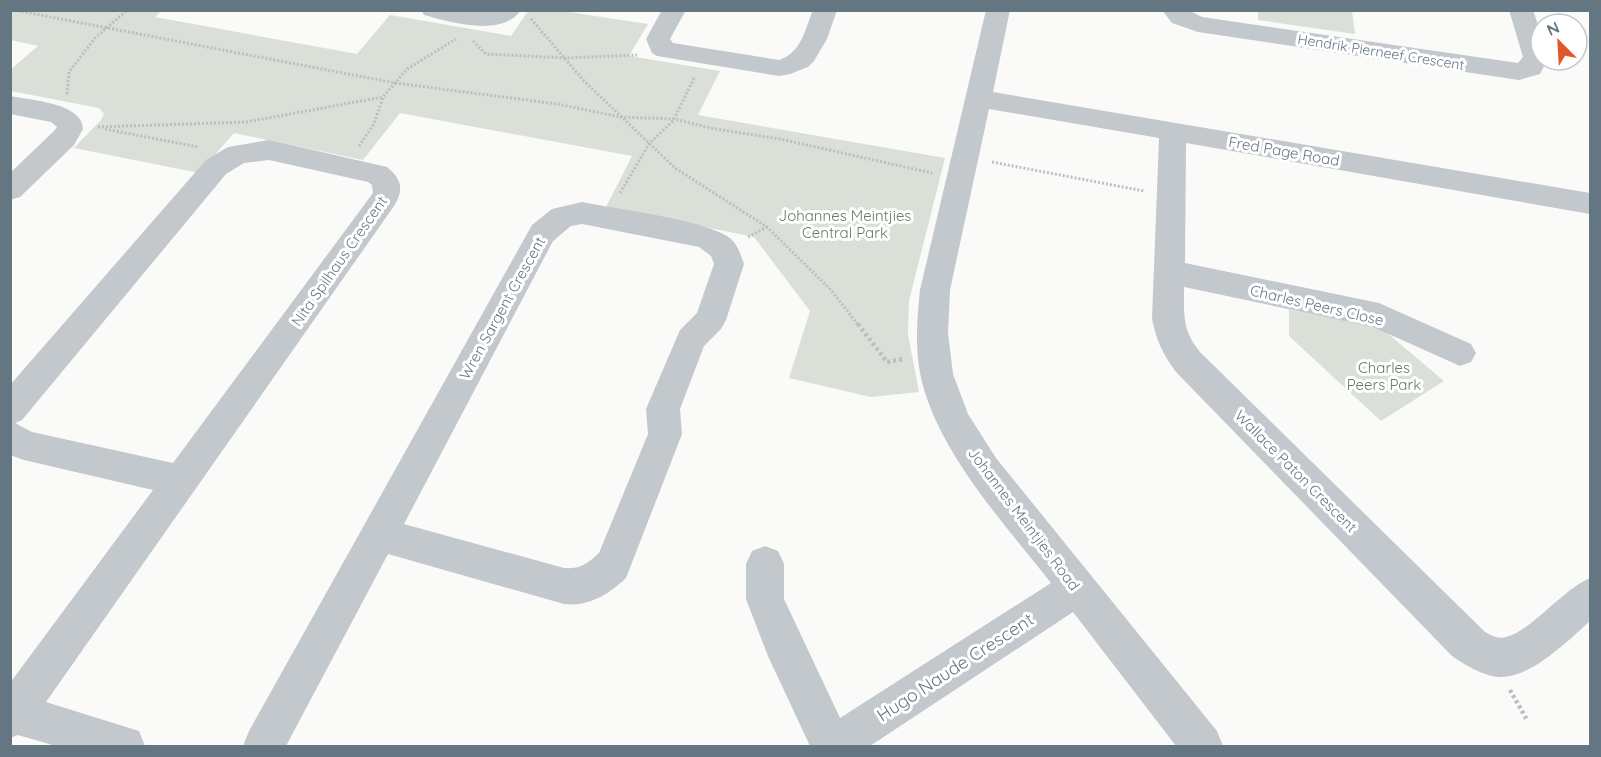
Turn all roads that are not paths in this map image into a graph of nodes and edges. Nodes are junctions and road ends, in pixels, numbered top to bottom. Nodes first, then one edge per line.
1 (433, 10) edge
2 (674, 10) edge
3 (825, 10) edge
4 (998, 10) edge
5 (1174, 10) edge
6 (1521, 10) edge
7 (516, 13) edge
8 (978, 98) junction
9 (10, 105) edge
10 (1173, 131) junction
11 (10, 190) edge
12 (1590, 203) edge
13 (1169, 272) junction
14 (1460, 353) dead end
15 (10, 410) edge
16 (10, 436) edge
17 (182, 481) junction
18 (379, 534) junction
19 (765, 564) dead end
20 (1077, 588) junction
21 (1590, 597) edge
22 (12, 714) edge
23 (124, 747) edge
24 (264, 747) edge
25 (832, 747) edge
26 (1202, 747) edge

1 - 7 street
2 - 3 street
4 - 8 street, Johannes Meintjies Road
5 - 6 street, Hendrik Pierneef Crescent
8 - 10 street, Fred Page Road
8 - 20 street, Johannes Meintjies Road
9 - 11 street
10 - 12 street, Fred Page Road
10 - 13 street, Wallace Paton Crescent
13 - 14 street, Charles Peers Close
13 - 21 street, Wallace Paton Crescent
15 - 17 street, Nita Spilhaus Crescent
16 - 17 street
17 - 22 street, Nita Spilhaus Crescent
18 - 18 street, Wren Sargent Crescent
18 - 24 street, Wren Sargent Crescent
19 - 25 street
20 - 25 street, Hugo Naude Crescent
20 - 26 street, Johannes Meintjies Road
22 - 23 street

